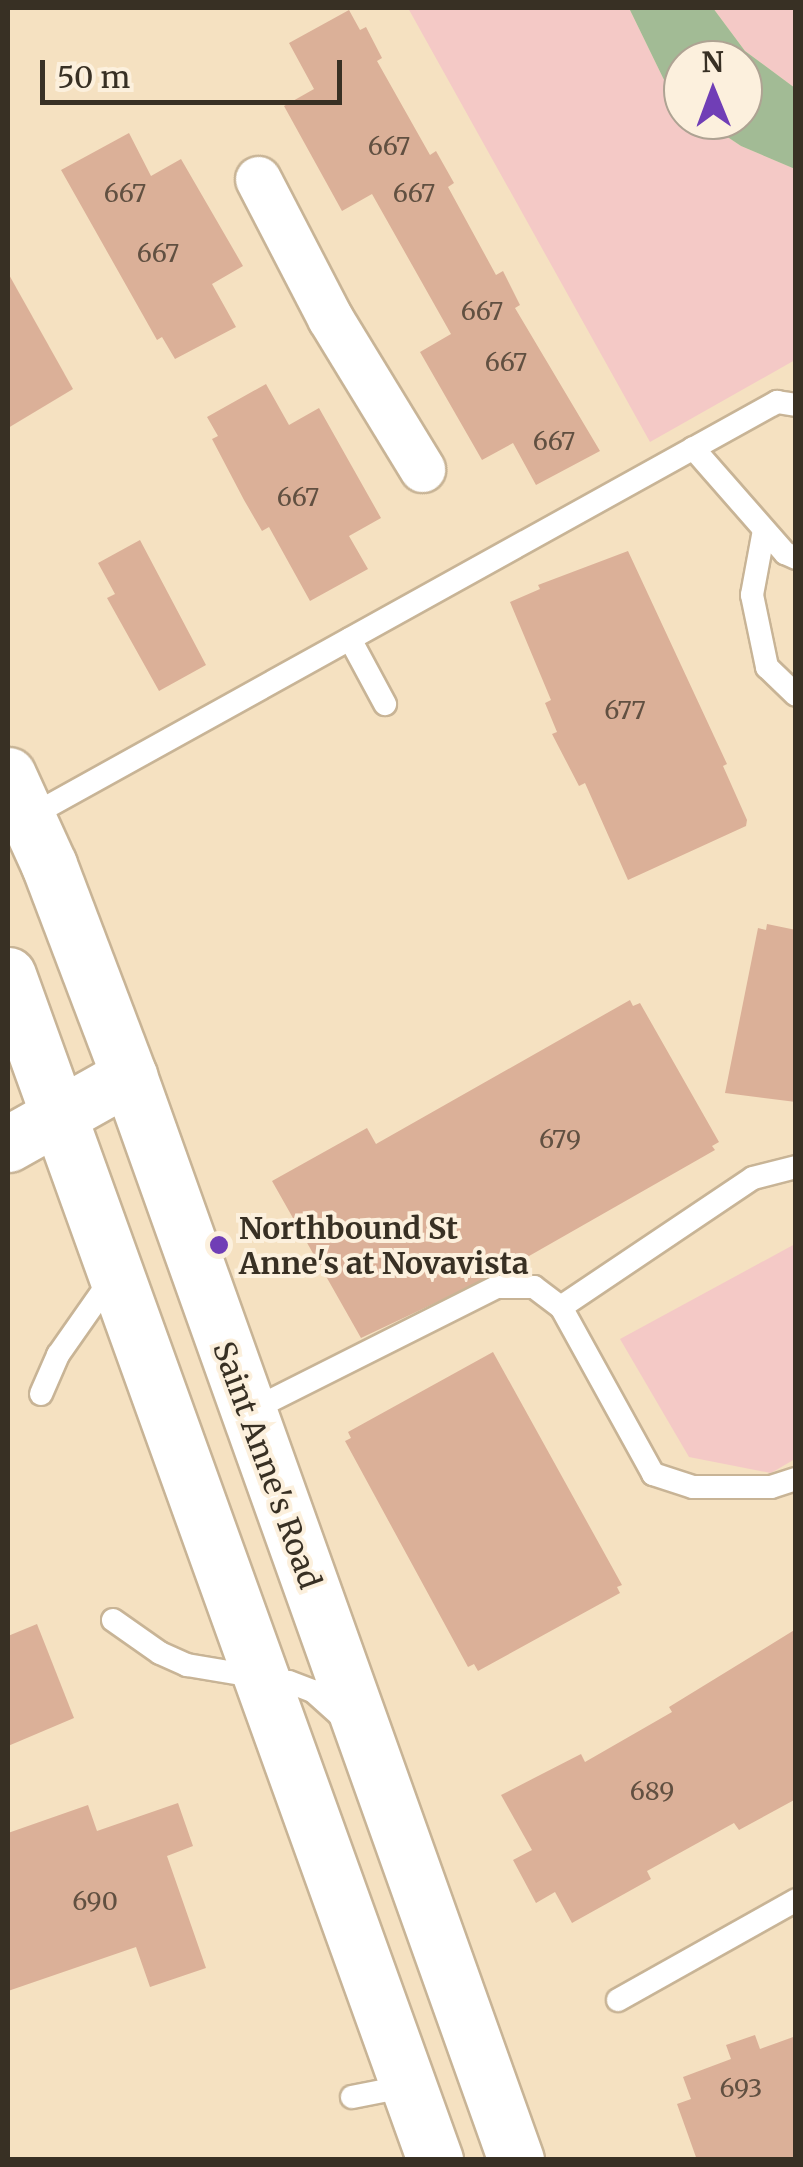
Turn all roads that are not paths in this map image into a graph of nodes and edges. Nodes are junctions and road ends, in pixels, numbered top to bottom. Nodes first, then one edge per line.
1 (258, 180) dead end
2 (796, 405) edge
3 (693, 448) junction
4 (422, 469) dead end
5 (764, 530) junction
6 (796, 558) edge
7 (350, 639) junction
8 (796, 695) edge
9 (385, 704) dead end
10 (17, 797) edge
11 (8, 974) edge
12 (129, 1076) junction
13 (60, 1115) junction
14 (8, 1144) edge
15 (796, 1167) edge
16 (116, 1273) junction
17 (561, 1307) junction
18 (41, 1394) dead end
19 (160, 1397) junction
20 (248, 1412) junction
21 (796, 1479) edge
22 (113, 1620) dead end
23 (262, 1678) junction
24 (373, 1760) junction
25 (796, 1900) edge
26 (618, 2000) dead end
27 (408, 2086) junction
28 (352, 2097) dead end
29 (435, 2160) edge
30 (516, 2160) edge

1 - 4 street
2 - 3 lane
3 - 5 lane
3 - 7 lane
5 - 6 lane
5 - 8 lane
7 - 9 lane
7 - 10 lane
10 - 12 main road, Saint Anne's Road
11 - 13 main road
12 - 13 main road
12 - 20 main road, Saint Anne's Road
13 - 14 main road
13 - 16 main road
15 - 17 lane
16 - 18 lane
16 - 19 main road
17 - 20 lane
17 - 21 lane
19 - 20 main road
19 - 23 main road
20 - 24 main road, Saint Anne's Road
22 - 23 lane
23 - 24 lane
23 - 27 main road
24 - 30 main road, Saint Anne's Road
25 - 26 lane
27 - 28 lane
27 - 29 main road

